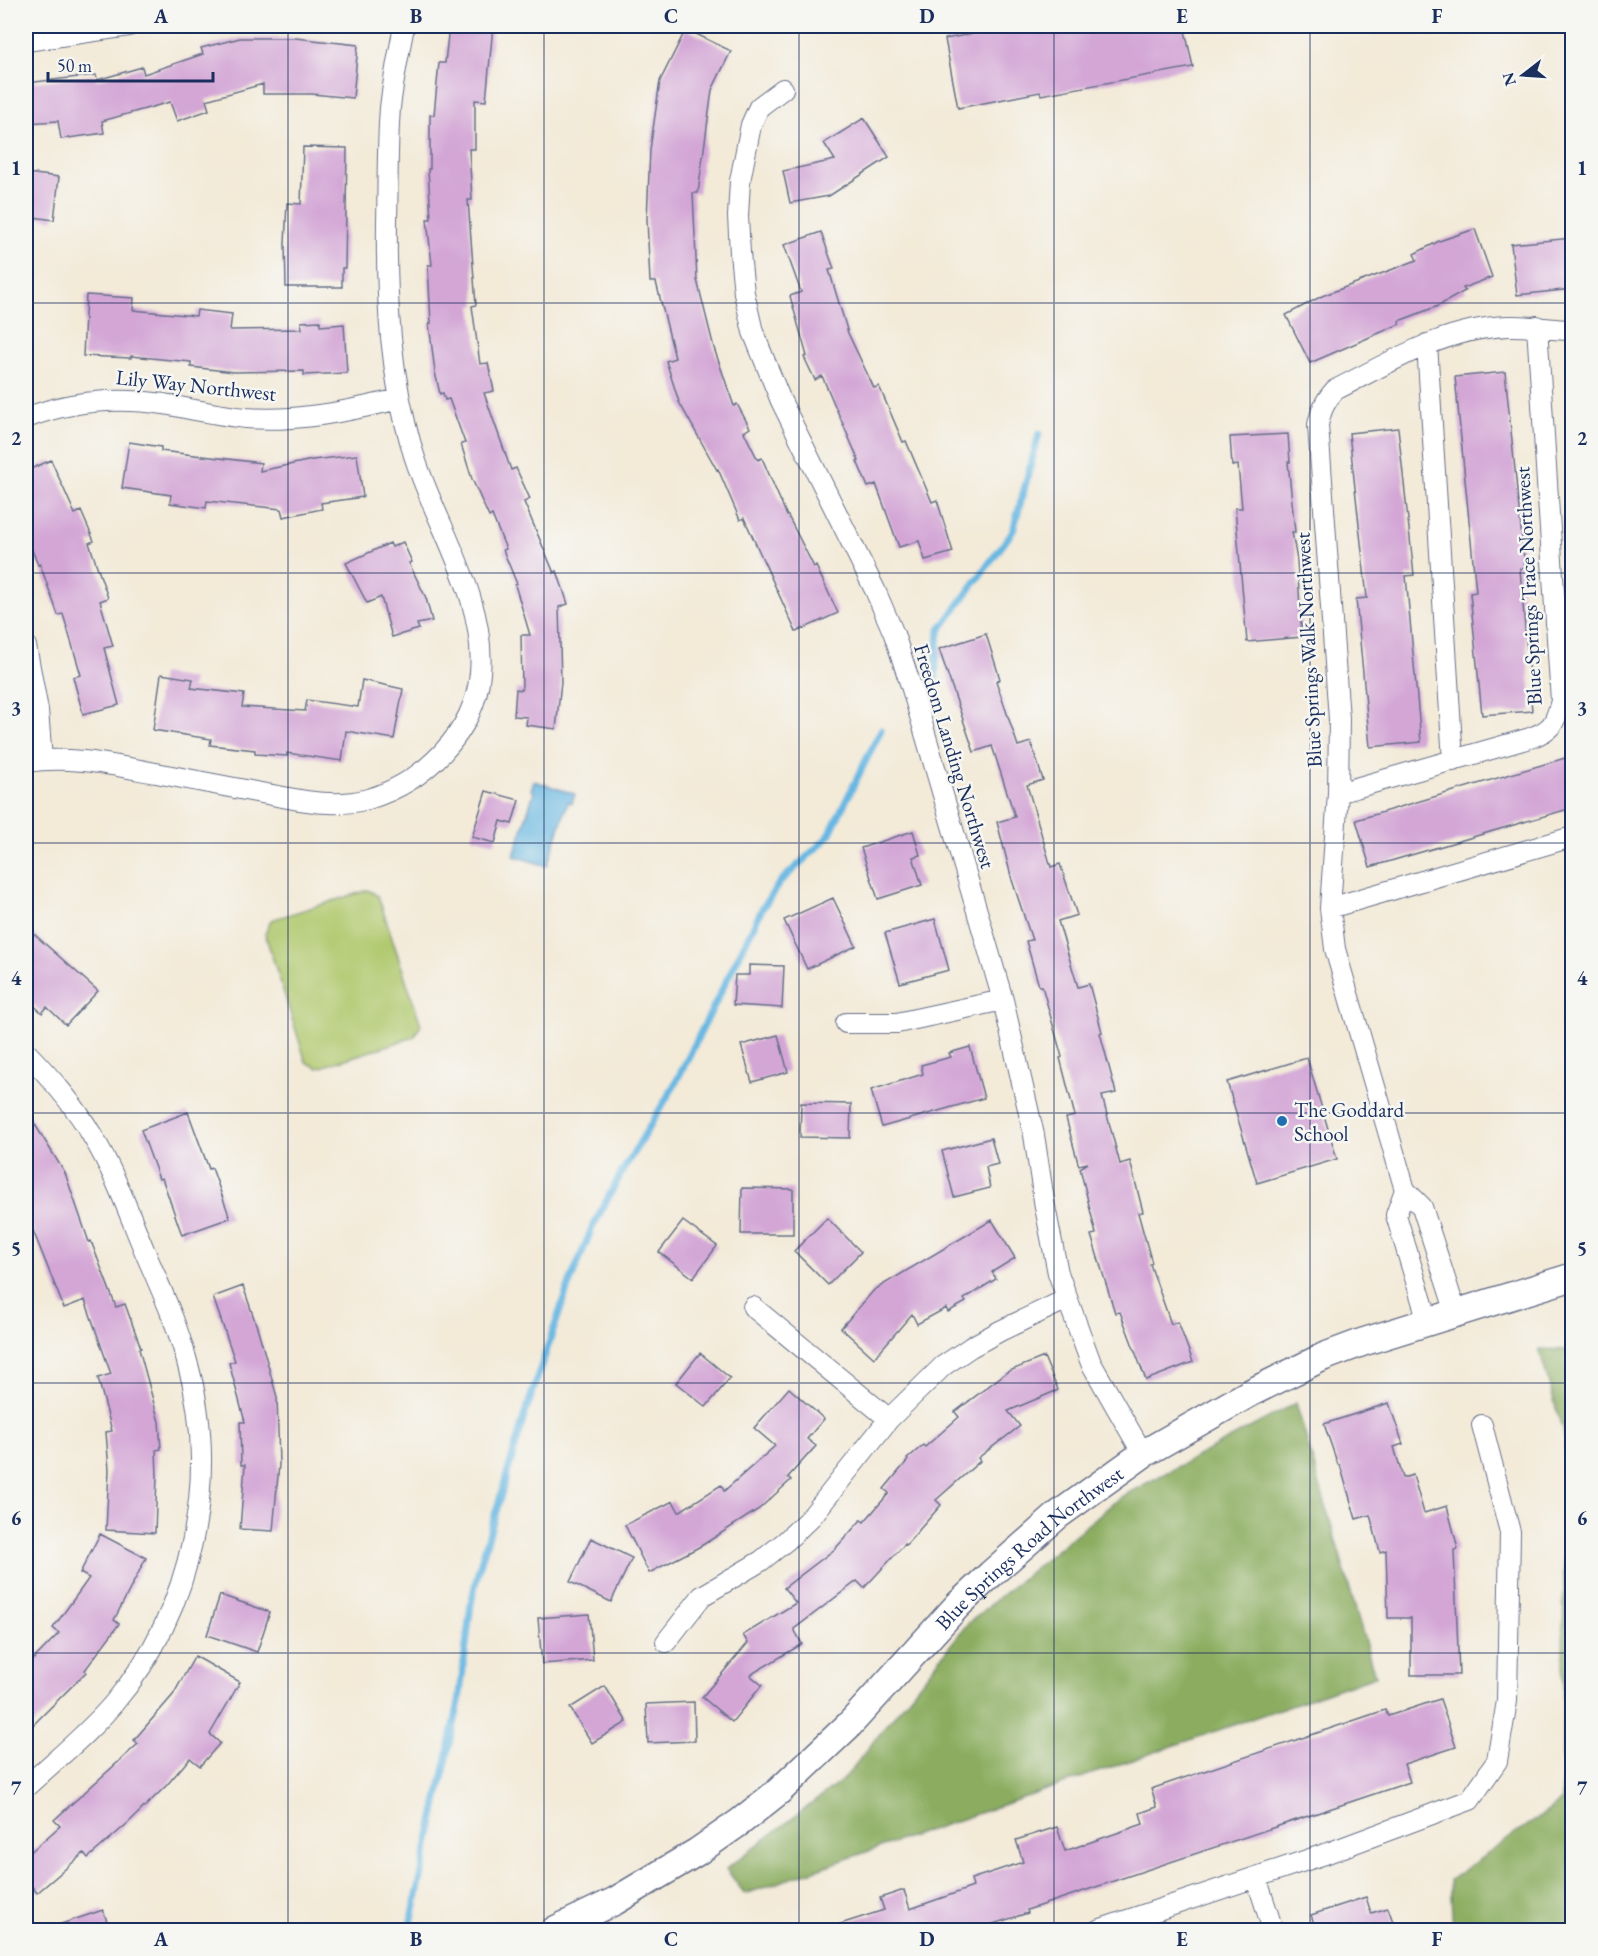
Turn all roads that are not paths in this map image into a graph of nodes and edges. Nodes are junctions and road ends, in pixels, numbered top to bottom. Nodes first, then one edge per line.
1 (129, 26) edge
2 (404, 26) edge
3 (26, 41) edge
4 (783, 89) dead end
5 (1537, 326) junction
6 (1572, 330) edge
7 (1427, 344) junction
8 (399, 399) junction
9 (26, 418) edge
10 (26, 646) edge
11 (34, 761) edge
12 (1453, 761) junction
13 (1338, 793) junction
14 (1572, 837) edge
15 (1330, 908) junction
16 (1003, 1000) junction
17 (846, 1023) dead end
18 (26, 1052) edge
19 (1405, 1190) junction
20 (1572, 1277) edge
21 (1067, 1299) junction
22 (753, 1307) dead end
23 (1456, 1313) junction
24 (1428, 1321) junction
25 (889, 1419) junction
26 (1482, 1425) dead end
27 (1143, 1454) junction
28 (666, 1642) dead end
29 (26, 1787) edge
30 (1256, 1877) junction
31 (555, 1930) edge
32 (1098, 1930) edge
33 (1273, 1930) edge

1 - 3 street
2 - 8 street
4 - 16 street, Freedom Landing Northwest
5 - 6 street, Blue Springs Walk Northwest
5 - 7 street, Blue Springs Walk Northwest
5 - 12 street, Blue Springs Trace Northwest
7 - 12 street
7 - 13 street, Blue Springs Walk Northwest
8 - 9 street, Lily Way Northwest
8 - 11 street
10 - 11 street
12 - 13 street, Blue Springs Trace Northwest
13 - 15 street, Blue Springs Walk Northwest
14 - 15 street
15 - 19 street, Blue Springs Walk Northwest
16 - 17 street
16 - 21 street, Freedom Landing Northwest
18 - 29 street
19 - 23 street, Blue Springs Walk Northwest
19 - 24 street
20 - 23 street, Blue Springs Road Northwest
21 - 25 street
21 - 27 street, Freedom Landing Northwest
22 - 25 street
23 - 24 street, Blue Springs Road Northwest
24 - 27 street, Blue Springs Road Northwest
25 - 28 street
26 - 30 street
27 - 31 street, Blue Springs Road Northwest
30 - 32 street
30 - 33 street

